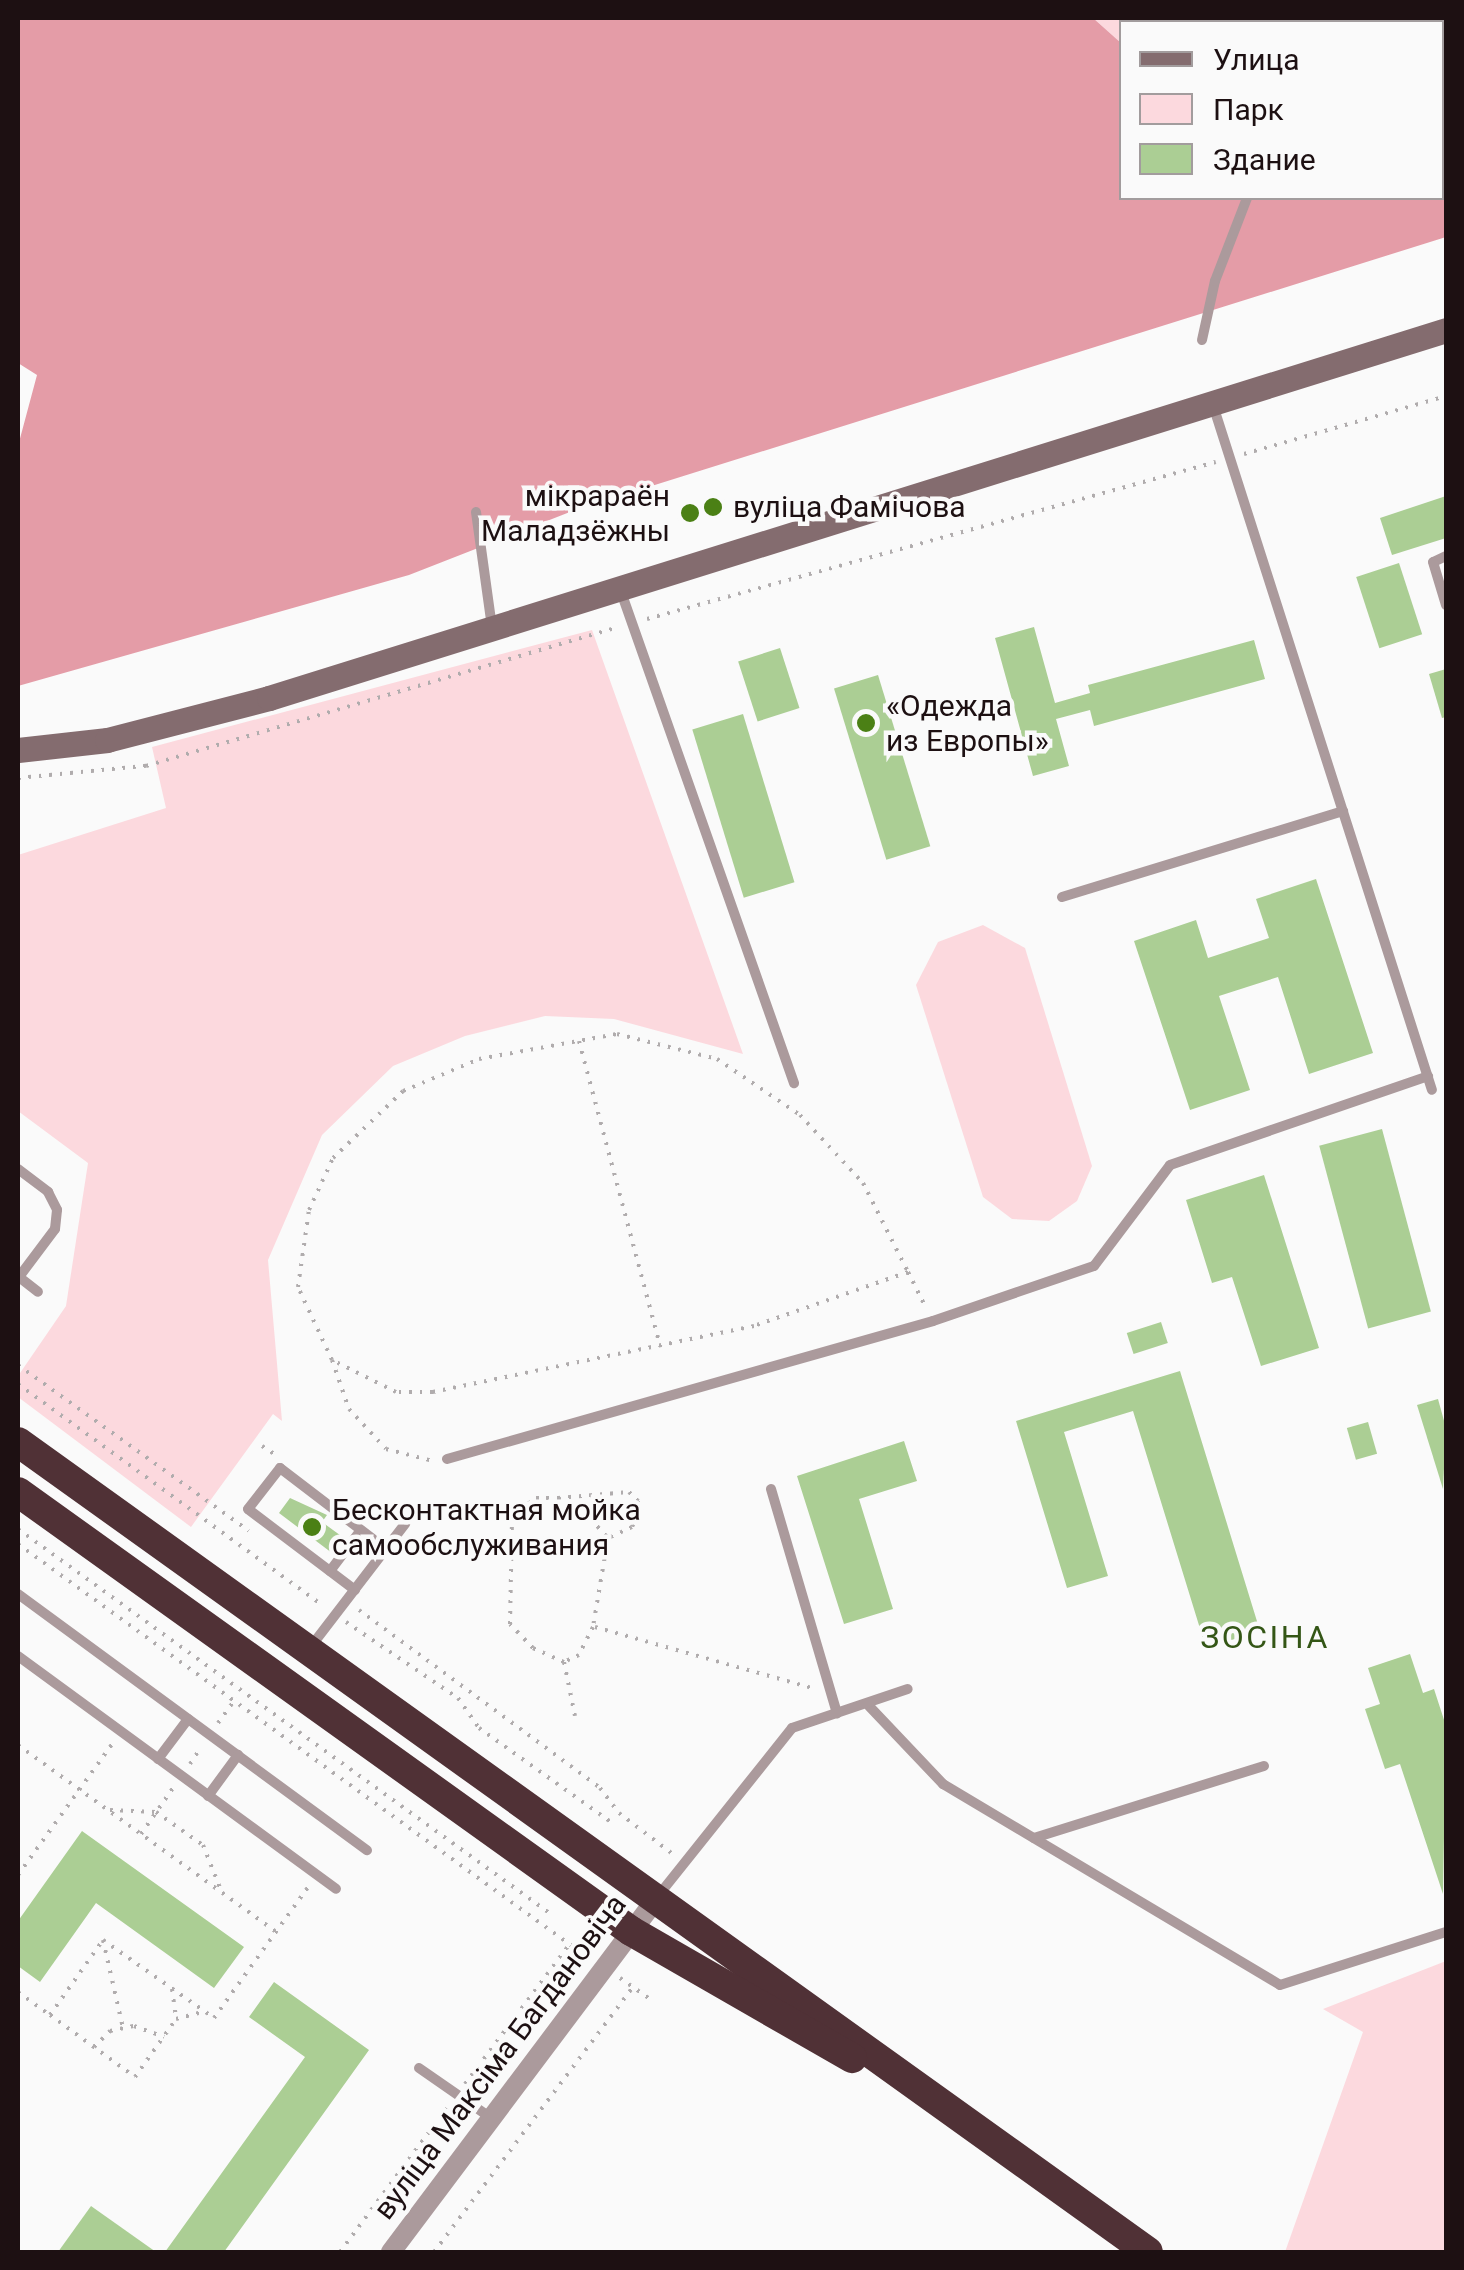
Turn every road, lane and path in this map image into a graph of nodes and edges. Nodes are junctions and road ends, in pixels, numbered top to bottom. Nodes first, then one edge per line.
1 (1246, 200) edge
2 (1446, 330) edge
3 (1202, 340) dead end
4 (1446, 396) edge
5 (1212, 401) junction
6 (1231, 458) junction
7 (476, 512) dead end
8 (1446, 556) edge
9 (620, 588) junction
10 (1446, 605) edge
11 (633, 622) junction
12 (492, 628) junction
13 (18, 750) edge
14 (18, 778) edge
15 (1344, 811) junction
16 (1062, 897) dead end
17 (579, 1041) junction
18 (1428, 1076) junction
19 (794, 1083) dead end
20 (1432, 1090) dead end
21 (18, 1169) edge
22 (908, 1272) junction
23 (38, 1292) dead end
24 (932, 1321) junction
25 (661, 1346) junction
26 (332, 1360) junction
27 (18, 1384) edge
28 (18, 1442) edge
29 (448, 1459) joint
30 (771, 1490) dead end
31 (18, 1492) edge
32 (558, 1498) junction
33 (405, 1524) dead end
34 (18, 1529) edge
35 (361, 1530) junction
36 (608, 1538) junction
37 (18, 1544) edge
38 (386, 1549) junction
39 (330, 1571) junction
40 (354, 1590) junction
41 (18, 1594) edge
42 (336, 1614) junction
43 (593, 1627) junction
44 (309, 1650) junction
45 (18, 1656) edge
46 (564, 1662) junction
47 (908, 1689) dead end
48 (832, 1694) junction
49 (869, 1706) junction
50 (837, 1714) junction
51 (576, 1716) dead end
52 (188, 1719) junction
53 (121, 1732) junction
54 (18, 1745) edge
55 (238, 1755) junction
56 (158, 1759) junction
57 (1264, 1766) dead end
58 (79, 1790) junction
59 (208, 1796) junction
60 (107, 1810) junction
61 (619, 1813) dead end
62 (612, 1824) dead end
63 (1034, 1838) junction
64 (367, 1850) dead end
65 (685, 1863) junction
66 (18, 1874) edge
67 (316, 1875) junction
68 (336, 1889) dead end
69 (222, 1893) junction
70 (658, 1897) junction
71 (548, 1912) dead end
72 (631, 1931) junction
73 (276, 1932) junction
74 (1446, 1932) edge
75 (103, 1940) junction
76 (602, 1967) junction
77 (633, 1987) junction
78 (172, 1988) junction
79 (18, 1992) edge
80 (649, 1998) dead end
81 (205, 2012) junction
82 (50, 2014) junction
83 (176, 2020) junction
84 (123, 2028) junction
85 (164, 2037) junction
86 (94, 2047) junction
87 (419, 2068) dead end
88 (931, 2097) junction
89 (491, 2118) junction
90 (391, 2252) edge
91 (434, 2252) edge
92 (1148, 2252) edge

1 - 3 lane
2 - 5 main road
4 - 6 path
5 - 6 lane
5 - 9 main road
6 - 11 path
6 - 15 lane
7 - 12 lane
8 - 10 lane
9 - 11 lane
9 - 12 main road
11 - 14 path
11 - 19 lane
12 - 13 main road
15 - 16 lane
15 - 18 lane
17 - 22 path
17 - 25 path
17 - 26 path
18 - 20 lane
18 - 24 lane
21 - 23 lane
22 - 24 path
22 - 25 path
24 - 29 lane
25 - 26 path
26 - 29 path
27 - 42 path
28 - 44 highway
30 - 48 lane
31 - 72 highway
32 - 36 path
32 - 36 path
32 - 46 path
33 - 38 lane
34 - 71 path
35 - 38 lane
35 - 39 lane
35 - 39 lane
36 - 43 path
37 - 76 path
38 - 40 lane
39 - 40 lane
40 - 42 lane
41 - 52 lane
42 - 44 lane
42 - 62 path
43 - 46 path
43 - 48 path
44 - 70 highway
45 - 53 lane
46 - 51 path
47 - 49 lane
48 - 50 lane
49 - 50 lane
49 - 63 lane
50 - 65 lane
52 - 55 lane
52 - 56 lane
53 - 56 lane
53 - 58 path
54 - 58 path
55 - 59 lane
55 - 64 lane
56 - 59 lane
57 - 63 lane
58 - 60 path
58 - 66 path
59 - 67 lane
60 - 69 path
60 - 69 path
61 - 65 path
63 - 74 lane
65 - 70 lane
67 - 68 lane
67 - 73 path
69 - 73 path
70 - 72 street, вуліца Максіма Багдановіча
70 - 88 highway
72 - 76 street, вуліца Максіма Багдановіча
72 - 88 highway
73 - 81 path
75 - 78 path
75 - 82 path
75 - 84 path
76 - 77 path
76 - 89 street, вуліца Максіма Багдановіча
77 - 80 path
77 - 91 path
78 - 81 path
78 - 83 path
79 - 82 path
81 - 83 path
82 - 86 path
83 - 85 path
84 - 85 path
84 - 86 path
85 - 86 path
87 - 89 lane
88 - 92 highway
89 - 90 street, вуліца Максіма Багдановіча

